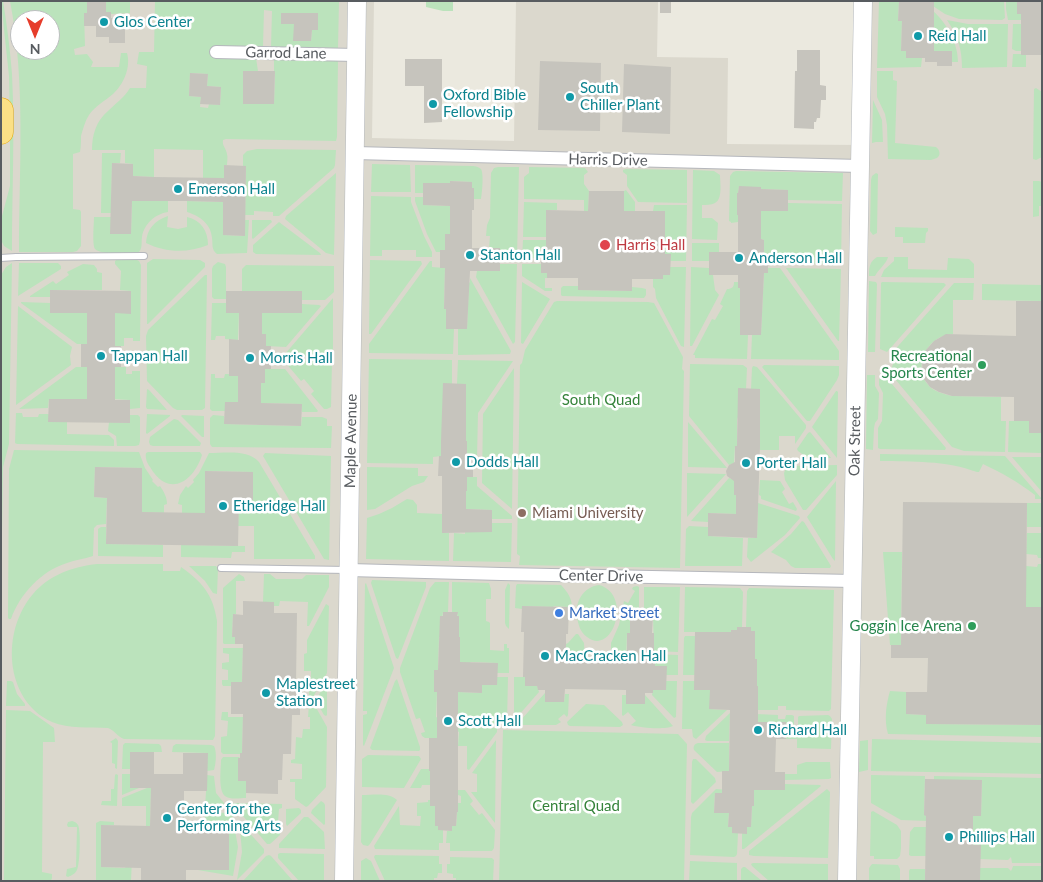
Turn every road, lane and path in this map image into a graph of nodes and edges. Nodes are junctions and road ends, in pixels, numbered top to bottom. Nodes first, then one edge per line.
1 (357, 1) edge
2 (863, 1) edge
3 (216, 52) dead end
4 (356, 55) junction
5 (1, 110) edge
6 (1, 117) edge
7 (1, 132) edge
8 (355, 153) junction
9 (860, 166) junction
10 (144, 256) dead end
11 (1, 258) edge
12 (221, 568) dead end
13 (349, 570) junction
14 (853, 580) junction
15 (344, 881) edge
16 (847, 881) edge

1 - 4 street, Maple Avenue
2 - 9 street, Oak Street
3 - 4 street, Garrod Lane
4 - 8 street, Maple Avenue
5 - 6 highway
6 - 7 highway
8 - 9 street, Harris Drive
8 - 13 street, Maple Avenue
9 - 14 street, Oak Street
10 - 11 lane
12 - 13 lane
13 - 14 street, Center Drive
13 - 15 street, Maple Avenue
14 - 16 street, Oak Street

